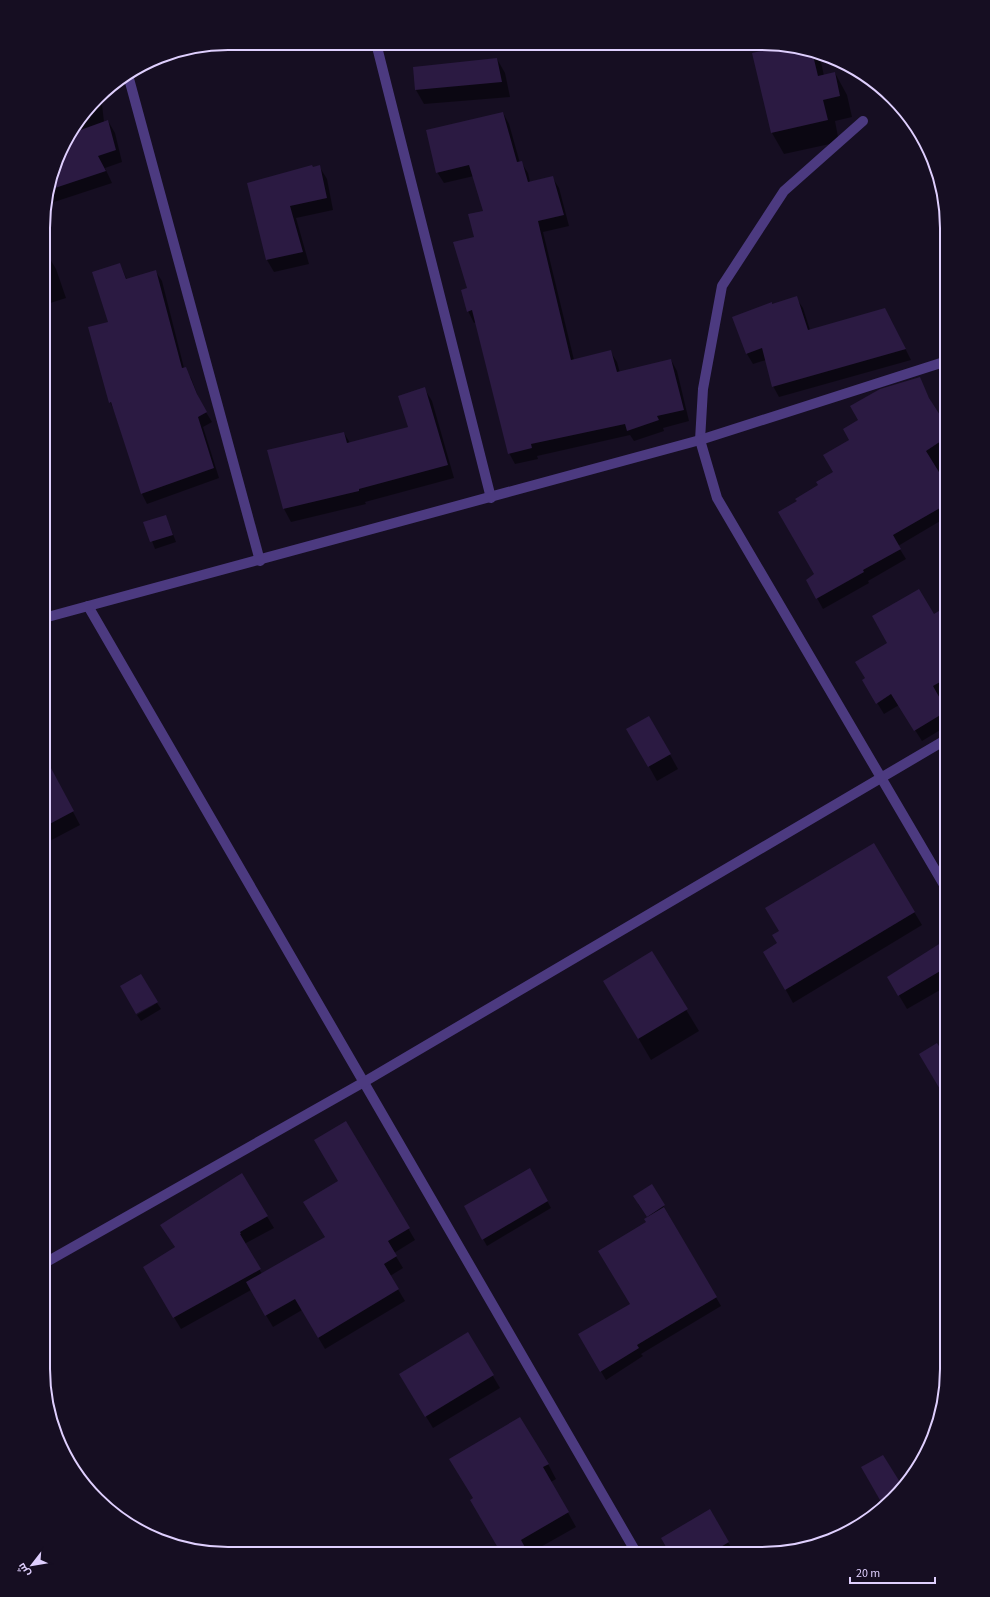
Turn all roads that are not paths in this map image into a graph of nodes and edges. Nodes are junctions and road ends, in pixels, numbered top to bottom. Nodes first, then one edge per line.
1 (378, 50) edge
2 (129, 80) edge
3 (863, 121) dead end
4 (940, 363) edge
5 (700, 440) junction
6 (491, 498) junction
7 (260, 560) junction
8 (88, 606) junction
9 (50, 616) edge
10 (940, 743) edge
11 (880, 778) junction
12 (940, 878) edge
13 (364, 1082) junction
14 (50, 1260) edge
15 (633, 1547) edge

1 - 6 street
2 - 7 street
3 - 5 street
4 - 5 street
5 - 6 street
5 - 11 street
6 - 7 street
7 - 8 street
8 - 9 street
8 - 13 street
10 - 11 street
11 - 12 street
11 - 13 street
13 - 14 street
13 - 15 street

